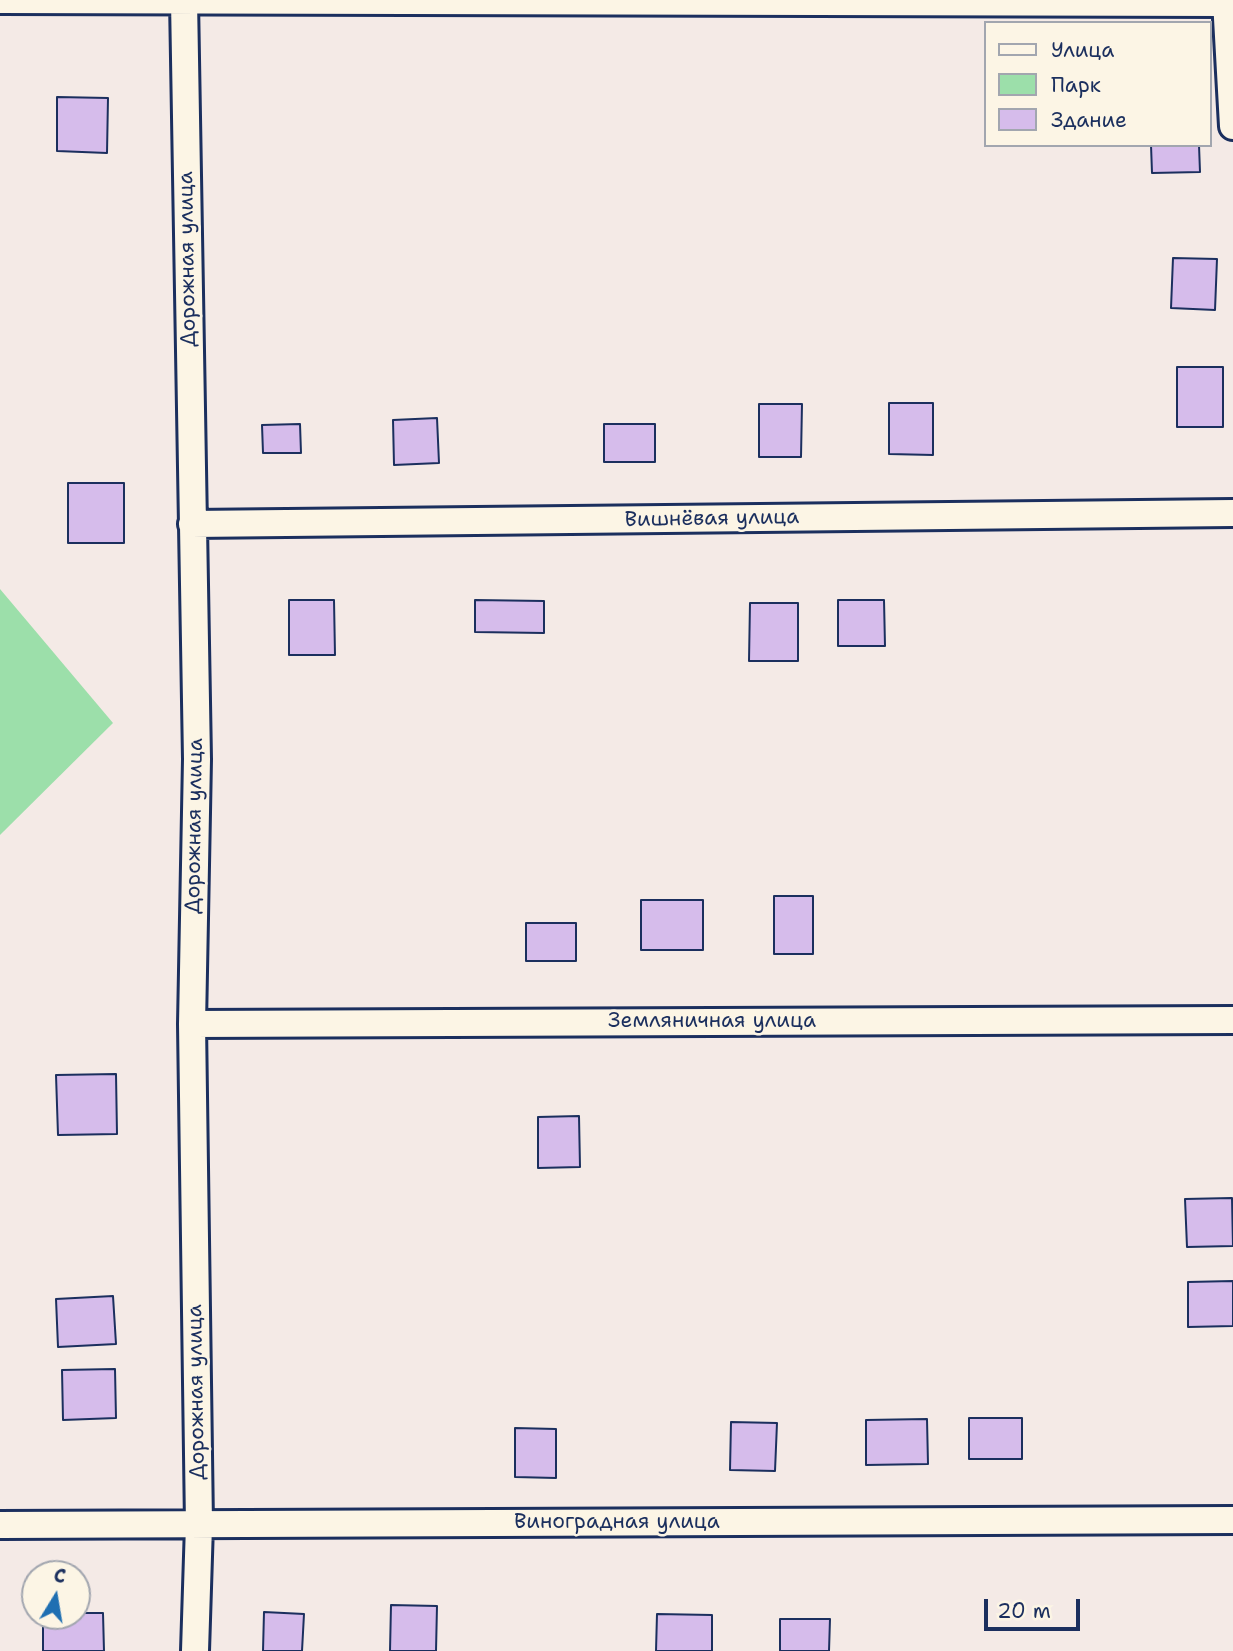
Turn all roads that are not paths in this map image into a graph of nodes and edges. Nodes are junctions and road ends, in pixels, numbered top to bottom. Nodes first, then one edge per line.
1 (0, 0) edge
2 (184, 0) edge
3 (1226, 1) edge
4 (1233, 125) edge
5 (1233, 513) edge
6 (192, 524) junction
7 (1233, 1020) edge
8 (192, 1024) junction
9 (1233, 1520) edge
10 (0, 1525) edge
11 (199, 1525) junction
12 (195, 1651) edge

1 - 2 street
2 - 3 street
2 - 6 street, Дорожная улица
3 - 4 street
5 - 6 street, Вишнёвая улица
6 - 8 street, Дорожная улица
7 - 8 street, Земляничная улица
8 - 11 street, Дорожная улица
9 - 11 street, Виноградная улица
10 - 11 street, Виноградная улица
11 - 12 street, Дорожная улица

